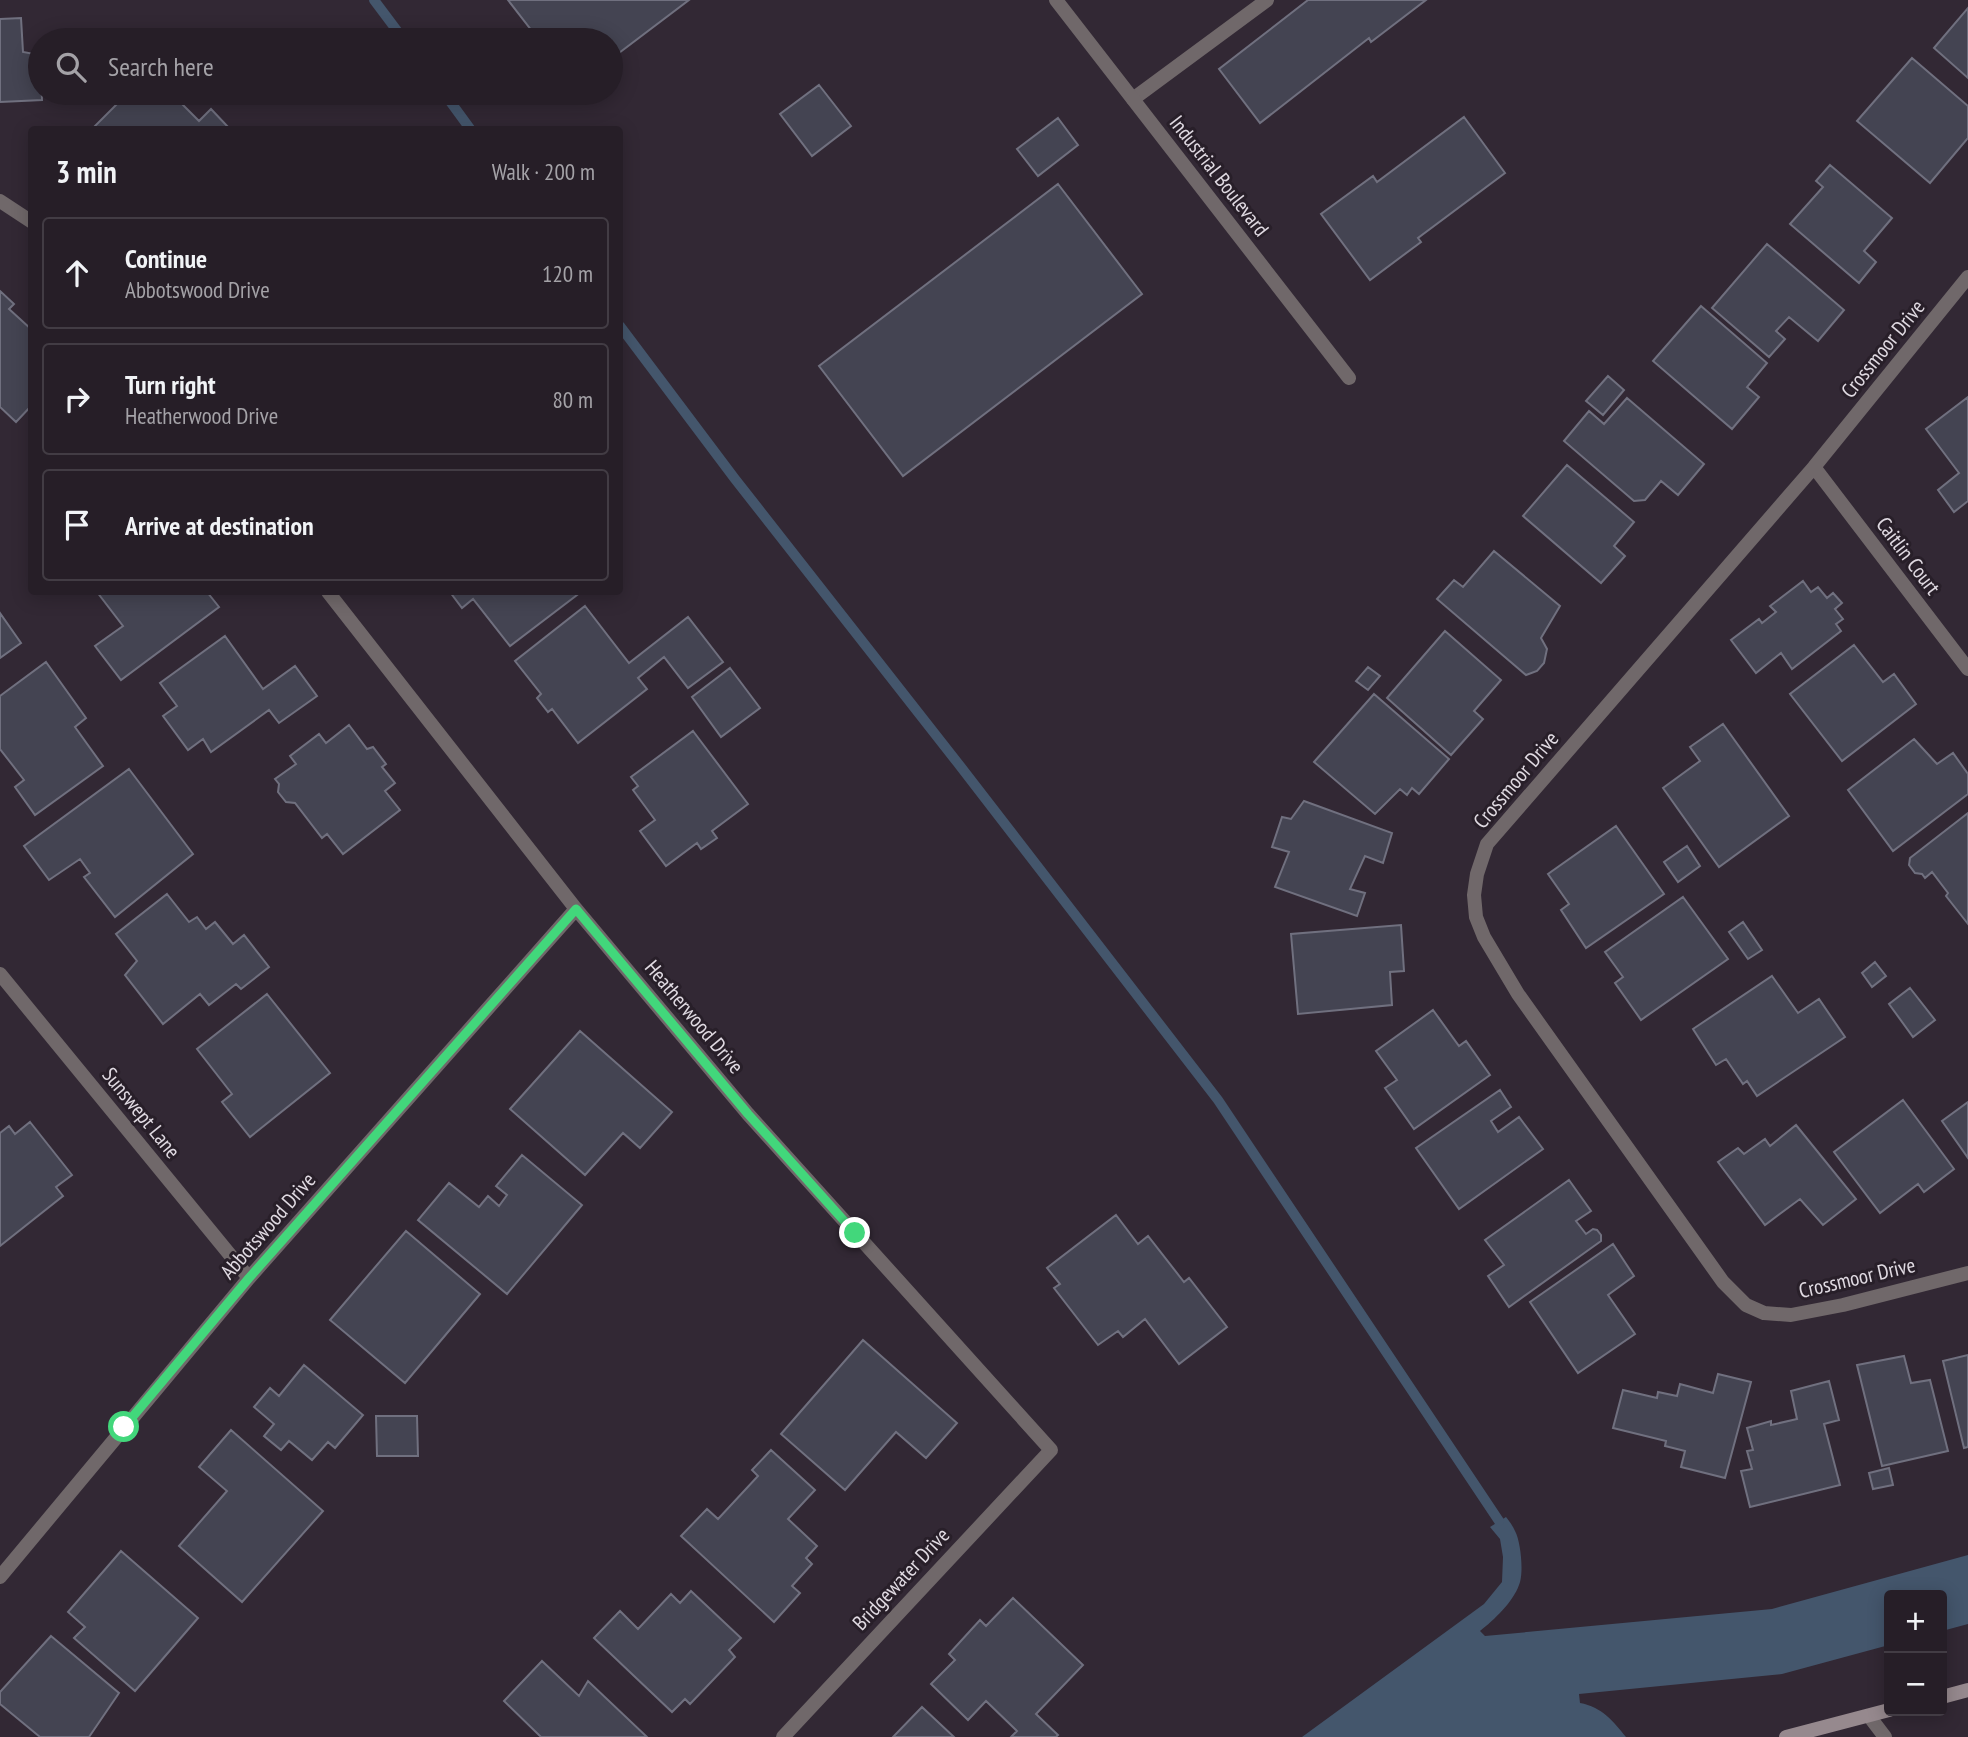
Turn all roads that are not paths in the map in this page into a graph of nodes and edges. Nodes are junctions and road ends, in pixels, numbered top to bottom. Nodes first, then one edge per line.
1 (1056, 0) edge
2 (1267, 0) edge
3 (1133, 99) junction
4 (0, 201) edge
5 (28, 219) edge
6 (1968, 277) edge
7 (1349, 378) dead end
8 (1814, 467) junction
9 (330, 595) edge
10 (1968, 669) edge
11 (576, 909) junction
12 (0, 974) edge
13 (1968, 1273) edge
14 (249, 1278) junction
15 (1051, 1450) joint
16 (0, 1577) edge
17 (1968, 1690) edge
18 (1947, 1696) edge
19 (1884, 1712) edge
20 (1869, 1716) junction
21 (783, 1737) edge
22 (1786, 1737) edge
23 (1885, 1737) edge

1 - 3 street, Industrial Boulevard
2 - 3 street
3 - 7 street, Industrial Boulevard
4 - 5 street
6 - 8 street, Crossmoor Drive
8 - 10 street, Caitlin Court
8 - 13 street, Crossmoor Drive
9 - 11 street, Heatherwood Drive
11 - 14 street, Abbotswood Drive
11 - 15 street, Heatherwood Drive
12 - 14 street, Sunswept Lane
14 - 16 street, Abbotswood Drive
15 - 21 street, Bridgewater Drive
17 - 18 main road
19 - 20 main road
20 - 22 main road
20 - 23 street

